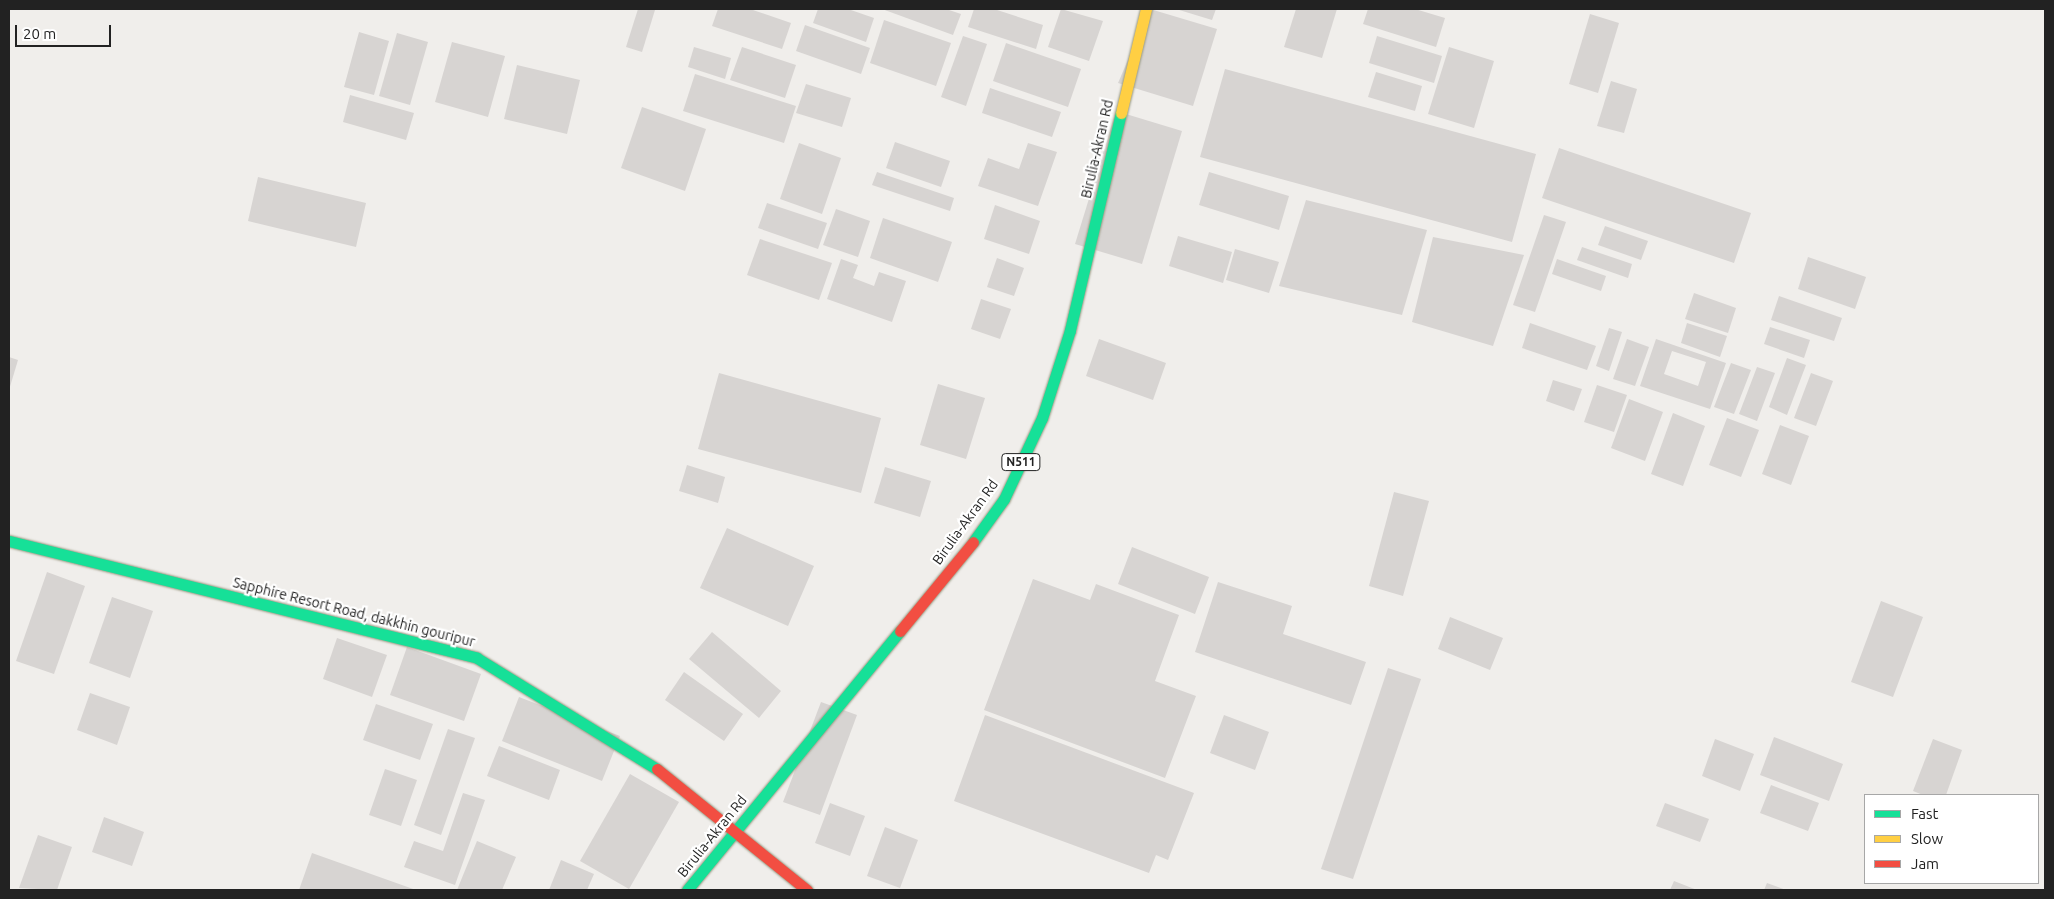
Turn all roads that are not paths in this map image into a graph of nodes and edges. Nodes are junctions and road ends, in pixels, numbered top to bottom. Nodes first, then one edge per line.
1 (1146, 9) edge
2 (9, 541) edge
3 (733, 833) junction
4 (687, 890) edge
5 (807, 890) edge

1 - 3 main road, Birulia-Akran Rd / N511
2 - 3 main road, Sapphire Resort Road, dakkhin gouripur
3 - 4 main road, Birulia-Akran Rd / N511
3 - 5 main road, Sapphire Resort Road, dakkhin gouripur

